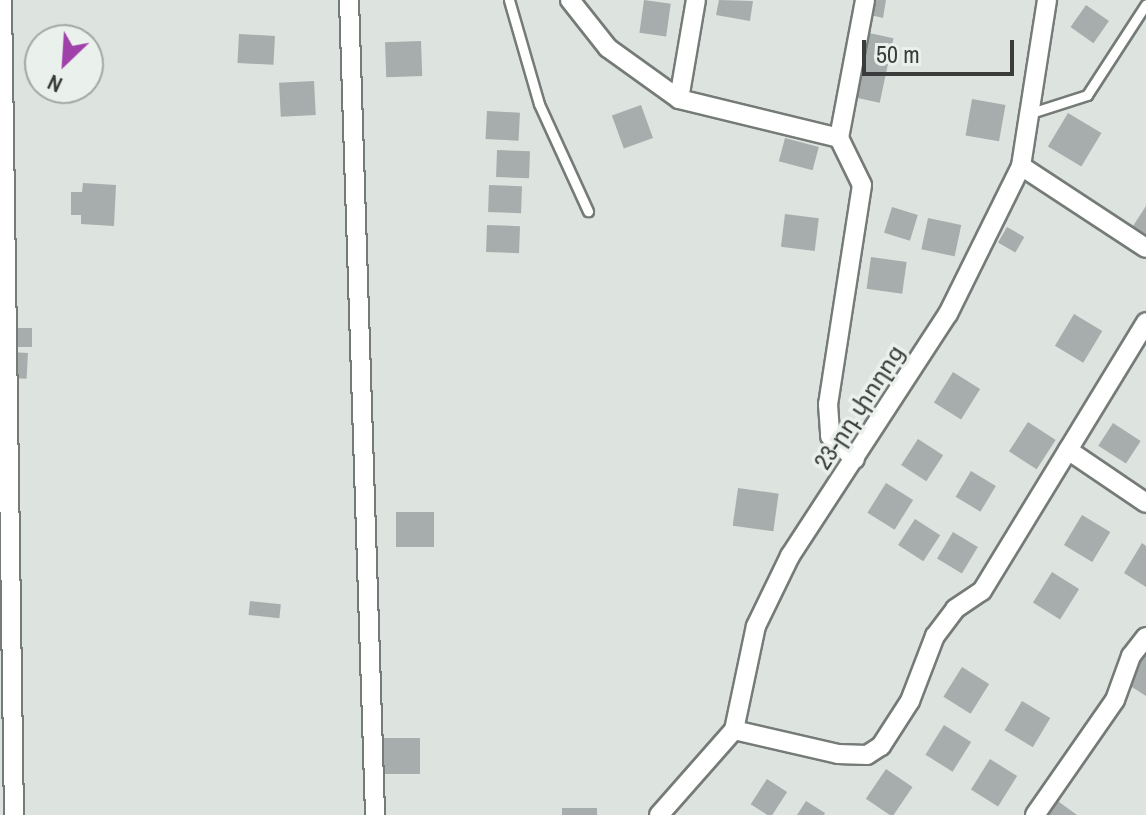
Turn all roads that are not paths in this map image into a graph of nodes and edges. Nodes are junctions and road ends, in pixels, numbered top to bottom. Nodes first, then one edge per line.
1 (2, 0) edge
2 (349, 0) edge
3 (509, 0) edge
4 (570, 0) edge
5 (696, 0) edge
6 (865, 0) edge
7 (1047, 0) edge
8 (1146, 4) edge
9 (679, 99) junction
10 (1031, 113) junction
11 (839, 138) junction
12 (1021, 166) junction
13 (588, 211) dead end
14 (1146, 248) edge
15 (1146, 322) edge
16 (1068, 450) junction
17 (855, 459) junction
18 (1146, 503) edge
19 (1146, 637) edge
20 (734, 730) junction
21 (14, 815) edge
22 (375, 815) edge
23 (659, 815) edge
24 (1035, 815) edge

1 - 21 street
2 - 22 street
3 - 13 lane
4 - 9 street
5 - 9 street
6 - 11 street
7 - 10 street, 23-րդ փողոց
8 - 10 lane
9 - 11 street
10 - 12 street, 23-րդ փողոց
11 - 17 street
12 - 14 street
12 - 17 street, 23-րդ փողոց
15 - 16 street
16 - 18 street
16 - 20 street
17 - 20 street, 23-րդ փողոց
19 - 24 street
20 - 23 street, 23-րդ փողոց

